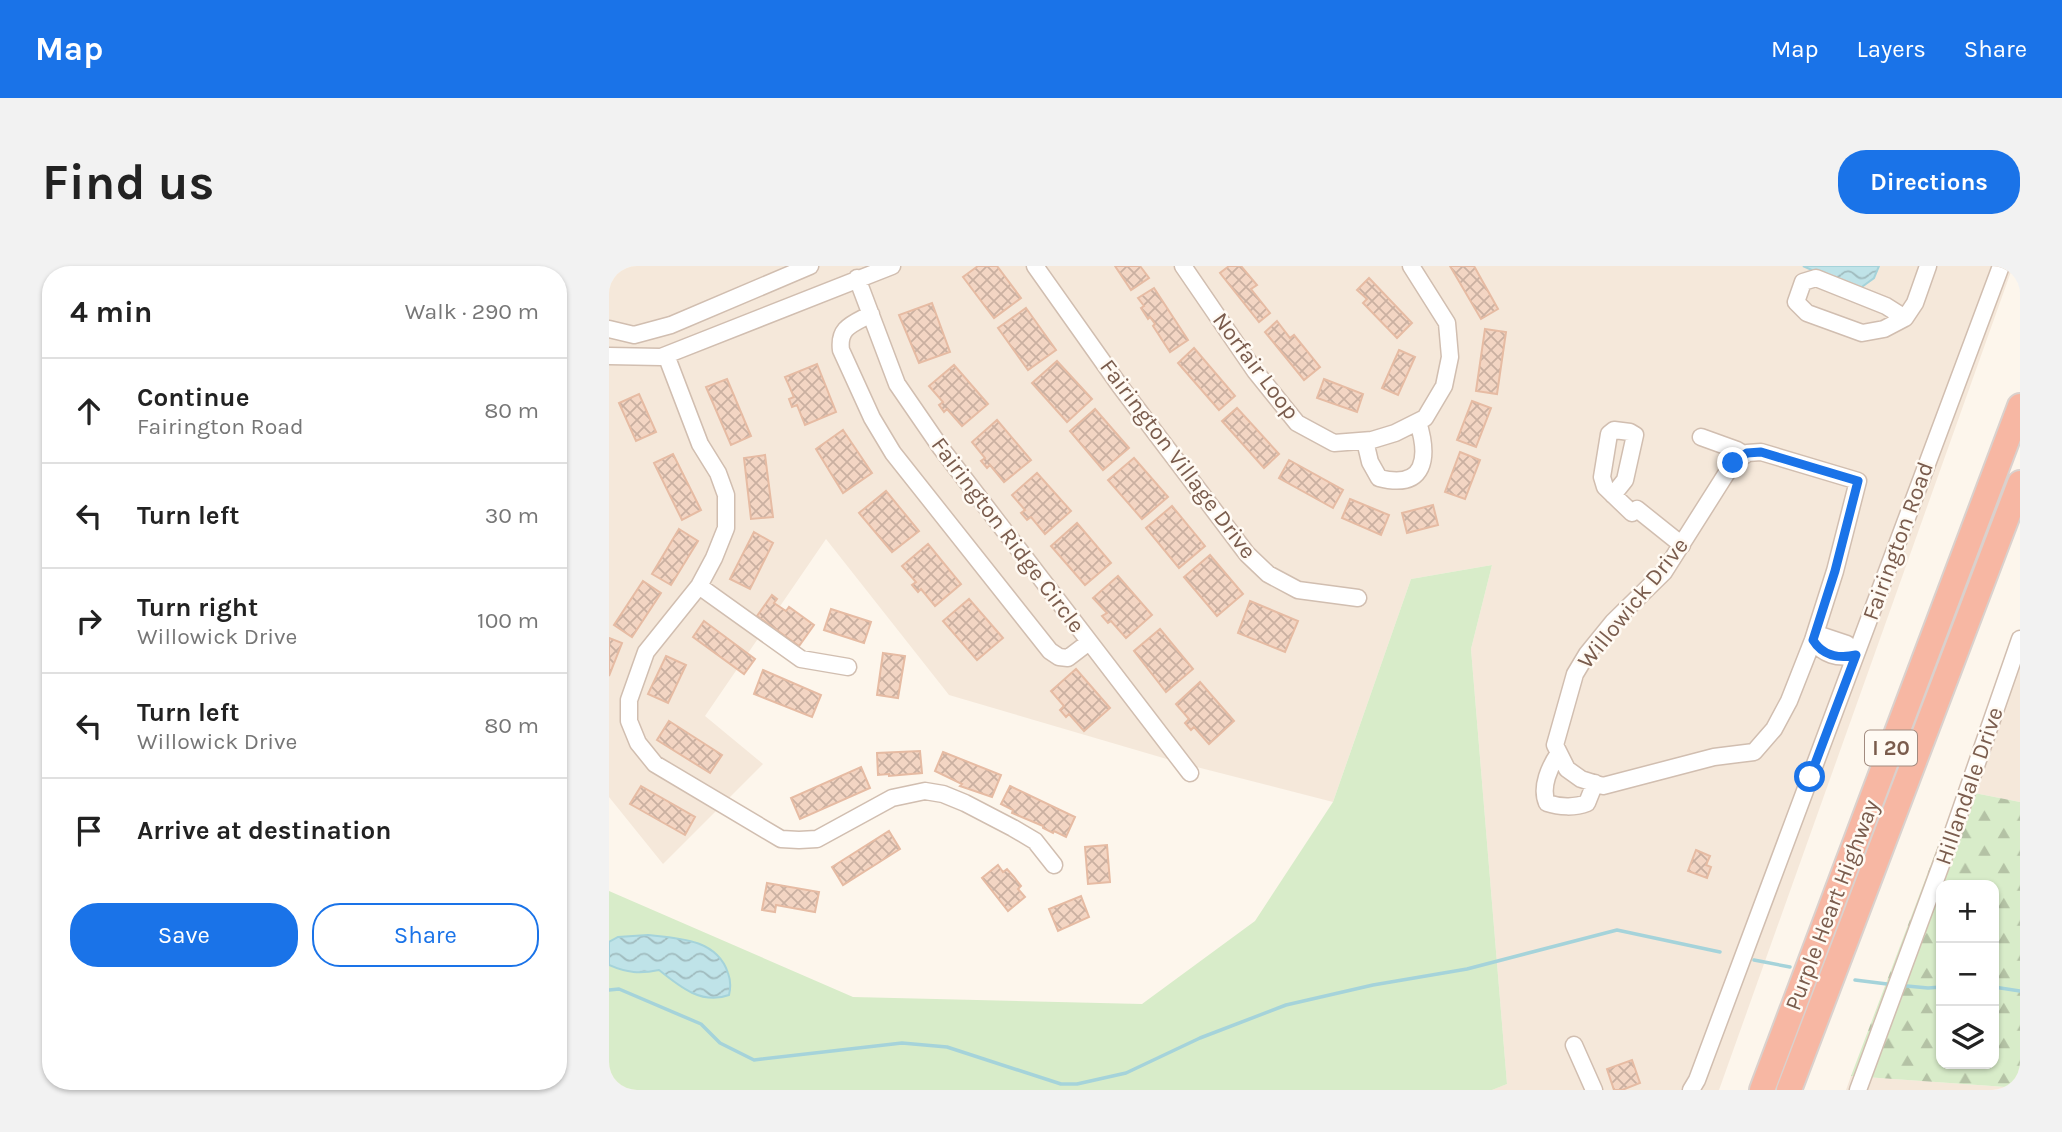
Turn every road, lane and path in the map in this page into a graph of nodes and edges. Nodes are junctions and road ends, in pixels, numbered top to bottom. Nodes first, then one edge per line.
1 (810, 266) edge
2 (892, 266) edge
3 (1035, 266) edge
4 (1183, 266) edge
5 (1411, 266) edge
6 (1928, 266) edge
7 (2001, 266) edge
8 (857, 278) junction
9 (870, 314) junction
10 (1905, 318) junction
11 (609, 329) edge
12 (666, 355) junction
13 (609, 356) edge
14 (2020, 406) edge
15 (1418, 422) junction
16 (1701, 437) dead end
17 (1365, 441) junction
18 (1745, 455) junction
19 (2020, 483) edge
20 (1613, 495) dead end
21 (1682, 545) junction
22 (699, 586) junction
23 (1358, 598) dead end
24 (2020, 639) edge
25 (1813, 640) junction
26 (1089, 642) junction
27 (1856, 655) junction
28 (848, 667) dead end
29 (1559, 753) junction
30 (1190, 773) dead end
31 (1595, 783) junction
32 (1054, 865) dead end
33 (1574, 1045) dead end
34 (1594, 1090) edge
35 (1691, 1090) edge
36 (1762, 1090) edge
37 (1789, 1090) edge
38 (1859, 1090) edge

1 - 11 street
2 - 8 street
3 - 23 street, Fairington Village Drive
4 - 17 street, Norfair Loop
5 - 15 street, Norfair Loop
6 - 10 street
7 - 27 street, Fairington Road
8 - 9 street, Fairington Ridge Circle
8 - 12 street
9 - 26 street, Fairington Ridge Circle
9 - 26 street
10 - 10 street
12 - 13 street
12 - 22 street
14 - 36 highway, Purple Heart Highway / I 20
15 - 17 street, Norfair Loop
15 - 17 street
16 - 18 street
18 - 21 street, Willowick Drive
18 - 25 street
19 - 37 highway, Purple Heart Highway / I 20
20 - 21 street
21 - 29 street, Willowick Drive
22 - 28 street
22 - 32 street
24 - 38 street, Hillandale Drive
25 - 27 street
25 - 31 street
26 - 30 street, Fairington Ridge Circle
27 - 35 street, Fairington Road
29 - 31 street
29 - 31 street, Willowick Drive
33 - 34 street

